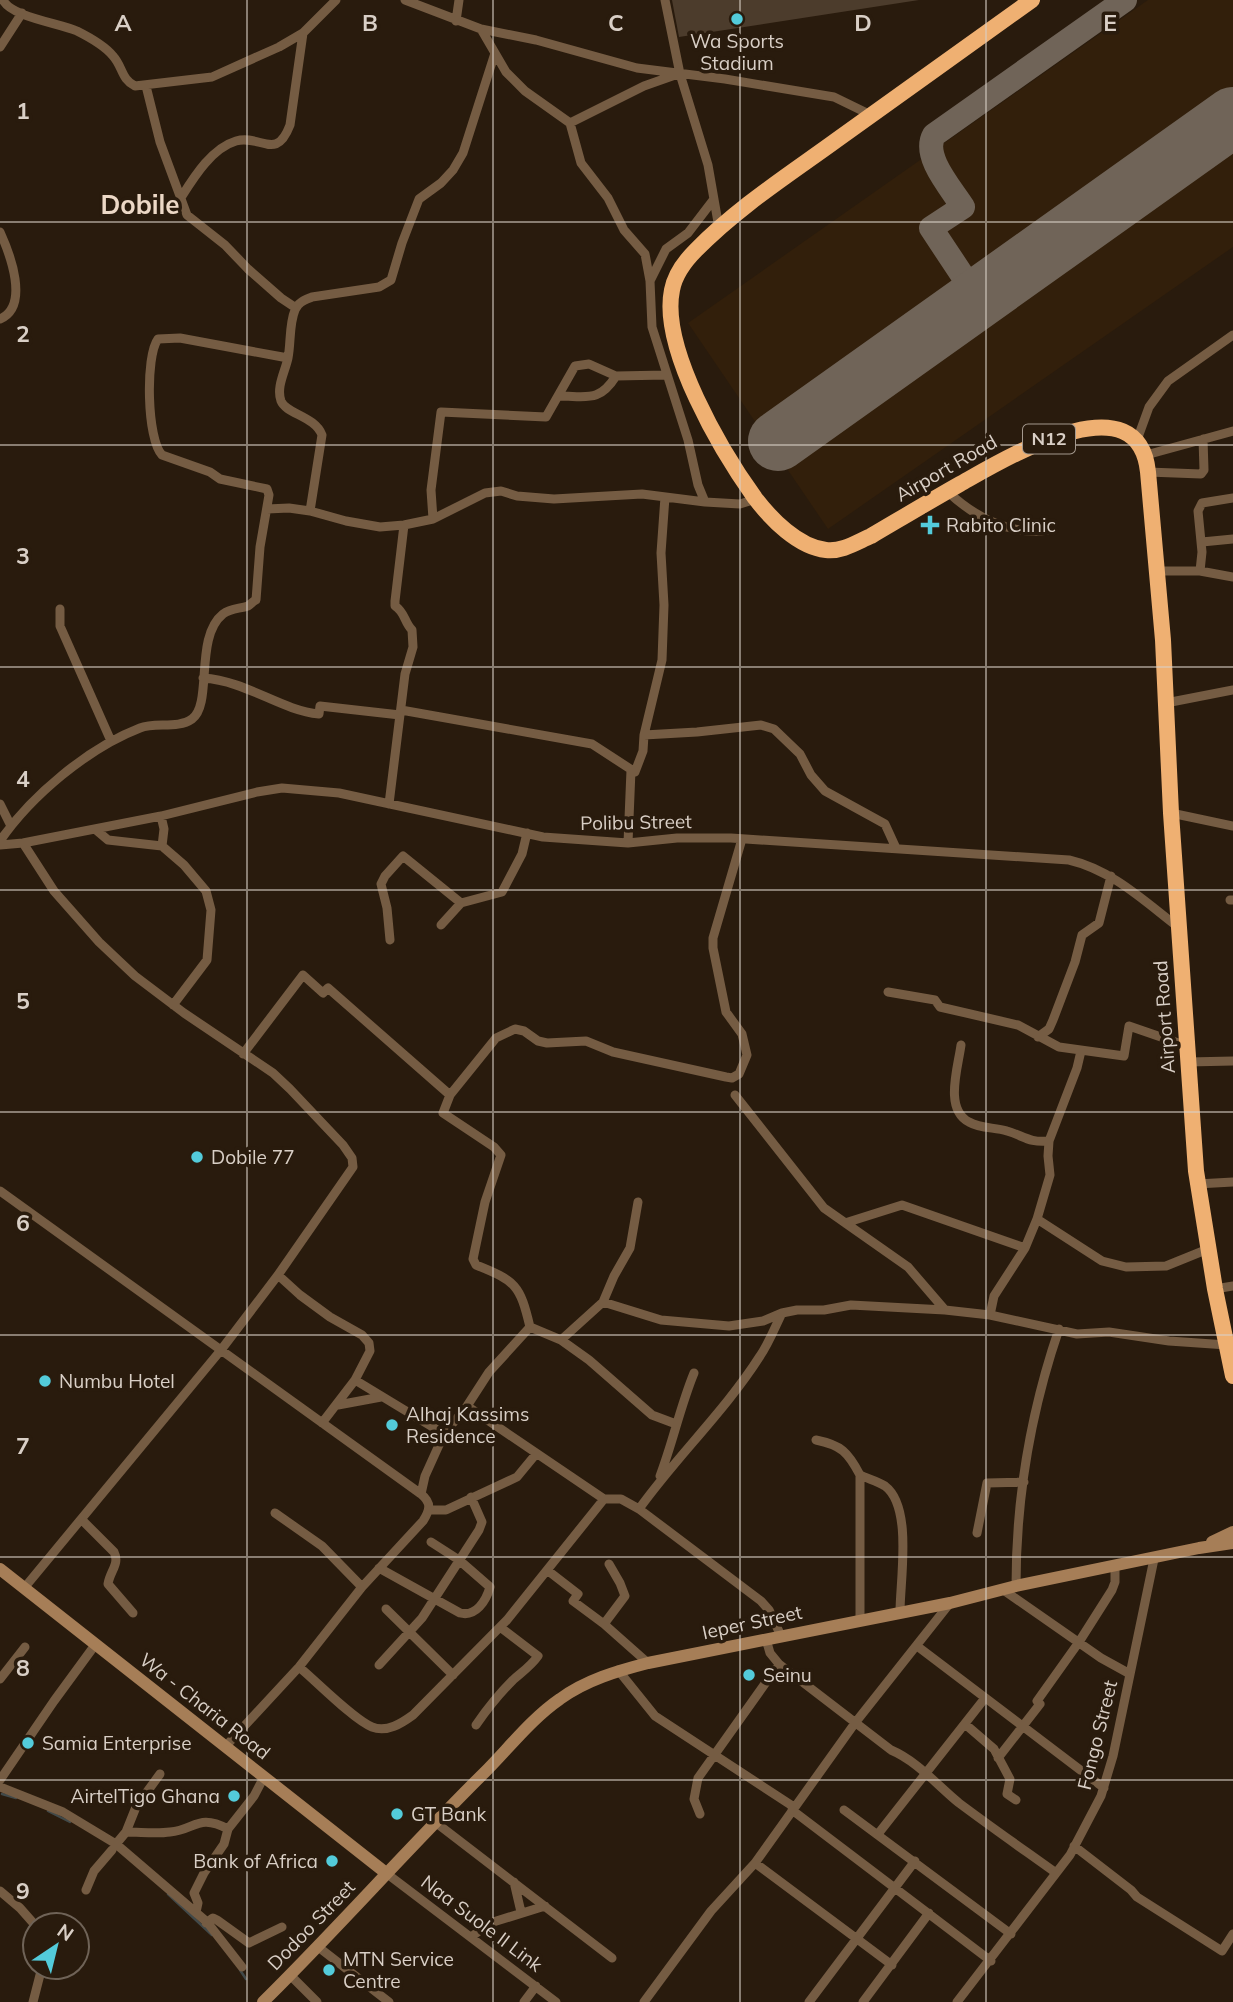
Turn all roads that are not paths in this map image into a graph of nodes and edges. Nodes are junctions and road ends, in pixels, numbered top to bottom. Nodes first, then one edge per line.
1 (4, 0) edge
2 (336, 0) edge
3 (405, 0) edge
4 (459, 0) edge
5 (666, 0) edge
6 (1032, 0) edge
7 (22, 13) junction
8 (456, 21) junction
9 (481, 29) junction
10 (303, 33) junction
11 (0, 47) edge
12 (495, 53) junction
13 (680, 74) junction
14 (146, 86) junction
15 (871, 115) junction
16 (570, 123) junction
17 (181, 195) junction
18 (714, 199) junction
19 (719, 228) junction
20 (0, 232) edge
21 (650, 281) junction
22 (296, 308) junction
23 (0, 319) edge
24 (1233, 335) edge
25 (288, 358) junction
26 (666, 375) junction
27 (616, 376) junction
28 (558, 396) junction
29 (1233, 431) edge
30 (1203, 439) junction
31 (1137, 440) junction
32 (1146, 455) junction
33 (1148, 472) junction
34 (947, 491) junction
35 (665, 497) junction
36 (1233, 498) edge
37 (756, 499) junction
38 (705, 502) junction
39 (267, 509) junction
40 (310, 511) junction
41 (433, 519) junction
42 (404, 525) junction
43 (1048, 530) dead end
44 (1233, 539) edge
45 (1202, 542) junction
46 (1157, 571) junction
47 (1200, 571) junction
48 (1233, 577) edge
49 (60, 608) dead end
50 (203, 678) junction
51 (1233, 690) edge
52 (1166, 703) junction
53 (400, 713) junction
54 (644, 735) junction
55 (111, 741) junction
56 (635, 772) junction
57 (0, 804) edge
58 (388, 804) junction
59 (1171, 813) junction
60 (161, 816) junction
61 (11, 826) junction
62 (1233, 826) edge
63 (95, 829) junction
64 (527, 834) junction
65 (742, 839) junction
66 (0, 843) edge
67 (23, 843) junction
68 (628, 843) junction
69 (162, 846) junction
70 (896, 848) junction
71 (1111, 876) junction
72 (461, 903) junction
73 (441, 925) dead end
74 (1178, 927) junction
75 (390, 940) dead end
76 (888, 992) dead end
77 (173, 1004) junction
78 (1038, 1037) junction
79 (961, 1045) dead end
80 (1187, 1046) junction
81 (1081, 1051) junction
82 (243, 1054) junction
83 (1233, 1061) edge
84 (1188, 1062) junction
85 (450, 1095) junction
86 (735, 1095) dead end
87 (1049, 1141) junction
88 (1233, 1182) edge
89 (1197, 1184) junction
90 (0, 1191) edge
91 (638, 1202) dead end
92 (1037, 1219) junction
93 (845, 1223) junction
94 (1025, 1248) junction
95 (1208, 1249) junction
96 (278, 1275) junction
97 (1233, 1286) edge
98 (1215, 1289) junction
99 (603, 1302) junction
100 (945, 1310) junction
101 (782, 1312) junction
102 (990, 1315) junction
103 (530, 1327) junction
104 (1059, 1329) junction
105 (561, 1340) junction
106 (1227, 1345) junction
107 (221, 1350) junction
108 (694, 1373) dead end
109 (1233, 1376) edge
110 (355, 1380) junction
111 (381, 1396) junction
112 (338, 1405) junction
113 (467, 1406) junction
114 (322, 1423) junction
115 (676, 1424) junction
116 (444, 1434) junction
117 (816, 1440) dead end
118 (536, 1454) junction
119 (860, 1475) junction
120 (1024, 1482) junction
121 (657, 1485) junction
122 (421, 1494) junction
123 (471, 1497) junction
124 (604, 1499) junction
125 (639, 1509) junction
126 (430, 1510) junction
127 (275, 1513) dead end
128 (82, 1520) junction
129 (1233, 1532) edge
130 (977, 1533) dead end
131 (431, 1542) dead end
132 (1233, 1543) edge
133 (1199, 1548) junction
134 (1154, 1559) junction
135 (459, 1560) junction
136 (609, 1564) dead end
137 (1115, 1566) junction
138 (379, 1568) junction
139 (0, 1569) edge
140 (547, 1570) junction
141 (1016, 1586) junction
142 (25, 1587) junction
143 (362, 1587) junction
144 (1002, 1589) junction
145 (435, 1598) junction
146 (950, 1603) junction
147 (386, 1609) dead end
148 (900, 1612) junction
149 (133, 1613) dead end
150 (860, 1620) junction
151 (604, 1624) junction
152 (500, 1627) junction
153 (409, 1633) junction
154 (782, 1636) junction
155 (766, 1639) junction
156 (1079, 1642) junction
157 (95, 1645) junction
158 (917, 1646) junction
159 (25, 1647) dead end
160 (648, 1663) junction
161 (779, 1664) junction
162 (379, 1665) dead end
163 (299, 1667) junction
164 (618, 1670) junction
165 (1130, 1674) junction
166 (453, 1675) junction
167 (0, 1679) edge
168 (985, 1698) junction
169 (855, 1723) junction
170 (965, 1724) junction
171 (476, 1725) dead end
172 (1023, 1726) junction
173 (225, 1747) junction
174 (715, 1755) junction
175 (998, 1758) junction
176 (160, 1774) dead end
177 (925, 1775) junction
178 (264, 1777) junction
179 (0, 1780) edge
180 (0, 1787) edge
181 (1104, 1788) junction
182 (1016, 1800) dead end
183 (793, 1809) junction
184 (844, 1810) dead end
185 (700, 1814) dead end
186 (435, 1822) junction
187 (228, 1829) junction
188 (126, 1832) junction
189 (878, 1834) junction
190 (1074, 1846) junction
191 (114, 1847) junction
192 (915, 1861) junction
193 (755, 1863) junction
194 (386, 1873) junction
195 (1056, 1873) junction
196 (514, 1882) junction
197 (895, 1887) junction
198 (86, 1889) dead end
199 (0, 1891) edge
200 (545, 1906) junction
201 (23, 1911) edge
202 (196, 1912) junction
203 (521, 1912) junction
204 (929, 1913) junction
205 (206, 1922) junction
206 (282, 1927) dead end
207 (1011, 1934) junction
208 (1233, 1934) edge
209 (471, 1937) junction
210 (856, 1937) junction
211 (317, 1946) junction
212 (612, 1958) dead end
213 (991, 1961) junction
214 (892, 1965) junction
215 (242, 1967) dead end
216 (290, 1975) junction
217 (38, 1981) edge
218 (536, 1986) junction
219 (33, 2002) edge
220 (263, 2002) edge
221 (317, 2002) edge
222 (388, 2002) edge
223 (524, 2002) edge
224 (556, 2002) edge
225 (644, 2002) edge
226 (808, 2002) edge
227 (863, 2002) edge
228 (957, 2002) edge

1 - 7 street
2 - 10 street
3 - 8 street
4 - 8 street
5 - 13 street
6 - 15 highway, Airport Road / N12
7 - 11 street
7 - 14 street
8 - 9 street
9 - 12 street
9 - 13 street
10 - 14 street
10 - 17 street
12 - 16 street
12 - 22 street
13 - 15 street
13 - 16 street
13 - 18 street
14 - 17 street
15 - 19 highway, Airport Road / N12
16 - 21 street
17 - 22 street
18 - 19 street
18 - 21 street
19 - 37 highway, Airport Road / N12
20 - 23 street
21 - 26 street
22 - 25 street
24 - 31 street
25 - 39 street
25 - 40 street
26 - 27 street
26 - 38 street
27 - 28 street
27 - 28 street
28 - 41 street
29 - 30 street
30 - 32 street
30 - 33 street
31 - 32 highway, Airport Road
31 - 34 highway, Airport Road / N12
32 - 33 highway, Airport Road
33 - 46 highway, Airport Road
34 - 37 highway, Airport Road / N12
34 - 43 street
35 - 38 street
35 - 41 street
35 - 54 street
36 - 45 street
37 - 38 street
39 - 40 street
39 - 50 street
40 - 42 street
41 - 42 street
42 - 53 street
44 - 45 street
45 - 47 street
46 - 47 street
46 - 52 highway, Airport Road
47 - 48 street
49 - 55 street
50 - 53 street
50 - 55 street
51 - 52 street
52 - 59 highway, Airport Road
53 - 56 street
53 - 58 street
54 - 56 street
54 - 70 street
55 - 61 street
56 - 68 street
57 - 61 street
58 - 60 street, Polibu Street
58 - 64 street, Polibu Street
59 - 62 street
59 - 74 highway, Airport Road
60 - 63 street, Polibu Street
60 - 69 street
61 - 66 street
63 - 67 street, Polibu Street
63 - 69 street
64 - 68 street, Polibu Street
64 - 72 street
65 - 68 street, Polibu Street
65 - 70 street, Polibu Street
65 - 85 street
66 - 67 street, Polibu Street
67 - 77 street
69 - 77 street
70 - 71 street, Polibu Street
71 - 74 street, Polibu Street
71 - 78 street
72 - 73 street
72 - 75 street
74 - 80 highway, Airport Road
76 - 78 street
77 - 82 street
78 - 81 street
79 - 87 street
80 - 81 street
80 - 84 highway, Airport Road
81 - 87 street
82 - 85 street
82 - 96 street
83 - 84 street
84 - 89 highway, Airport Road
85 - 103 street
86 - 93 street
87 - 92 street
88 - 89 street
89 - 95 highway, Airport Road
90 - 107 street
91 - 99 street
92 - 94 street
92 - 95 street
93 - 94 street
93 - 100 street
94 - 102 street
95 - 98 highway, Airport Road
96 - 107 street
96 - 110 street
97 - 98 street
98 - 106 highway, Airport Road
99 - 101 street
99 - 105 street
100 - 101 street
100 - 102 street
101 - 121 street
102 - 104 street
103 - 105 street
103 - 113 street
104 - 106 street
104 - 120 street
105 - 115 street
106 - 109 highway, Airport Road
107 - 114 street
107 - 128 street
108 - 115 street
110 - 111 street
110 - 112 street
111 - 112 street
111 - 116 street
112 - 114 street
113 - 116 street
113 - 118 street
114 - 122 street
115 - 121 street
116 - 122 street
117 - 119 street
118 - 123 street
118 - 124 street
119 - 148 street
119 - 150 street
120 - 130 street
120 - 141 street
121 - 125 street
122 - 126 street
123 - 126 street
123 - 135 street
124 - 125 street
124 - 140 street
125 - 154 street
126 - 138 street
127 - 143 street
128 - 142 street
128 - 149 street
129 - 133 street
131 - 135 street
132 - 133 street
133 - 134 street, Ieper Street
134 - 137 street, Ieper Street
134 - 165 street, Fongo Street
135 - 145 street
135 - 145 street
136 - 151 street
137 - 141 street, Ieper Street
137 - 156 street
138 - 143 street
138 - 145 street
139 - 142 street, Wa - Charia Road
140 - 151 street
140 - 152 street
141 - 144 street, Ieper Street
142 - 157 street, Wa - Charia Road
143 - 163 street
144 - 146 street, Ieper Street
144 - 156 street
145 - 153 street
146 - 148 street, Ieper Street
146 - 158 street
147 - 153 street
148 - 150 street, Ieper Street
150 - 154 street, Ieper Street
151 - 160 street
152 - 166 street
152 - 171 street
153 - 162 street
153 - 166 street
154 - 155 street, Ieper Street
155 - 160 street, Ieper Street
155 - 161 street
156 - 165 street
156 - 172 street
157 - 173 street, Wa - Charia Road
157 - 179 street
158 - 168 street
158 - 169 street
159 - 167 street
160 - 164 street, Ieper Street
161 - 169 street
161 - 174 street
163 - 166 street
163 - 173 street
164 - 174 street
164 - 186 street, Ieper Street
165 - 181 street, Fongo Street
168 - 170 street
168 - 172 street
169 - 177 street
169 - 183 street
170 - 175 street
170 - 177 street
172 - 175 street
172 - 181 street
173 - 178 street, Wa - Charia Road
174 - 183 street
174 - 185 street
175 - 182 street
176 - 188 street
177 - 189 street
177 - 195 street
178 - 187 street
178 - 194 street, Wa - Charia Road
180 - 191 street
181 - 190 street, Fongo Street
183 - 193 street
183 - 197 street
184 - 189 street
186 - 194 street, Ieper Street
186 - 196 street
187 - 188 street
187 - 202 street
188 - 191 street
189 - 192 street
190 - 195 street, Fongo Street
190 - 208 street
191 - 198 street
191 - 202 street
192 - 197 street
192 - 207 street
193 - 210 street
193 - 225 street
194 - 209 street, Naa Suole II Link
194 - 211 street, Dodoo Street
195 - 207 street, Fongo Street
196 - 200 street
196 - 203 street
197 - 204 street
197 - 210 street
199 - 201 street
200 - 203 street
200 - 212 street
202 - 205 street
203 - 209 street
204 - 213 street
204 - 214 street
205 - 206 street
205 - 215 street
207 - 213 street, Fongo Street
209 - 218 street, Naa Suole II Link
210 - 214 street
210 - 226 street
211 - 216 street, Dodoo Street
211 - 222 street
213 - 228 street, Fongo Street
214 - 227 street
216 - 220 street, Dodoo Street
216 - 221 street
217 - 219 street
218 - 223 street
218 - 224 street, Naa Suole II Link

